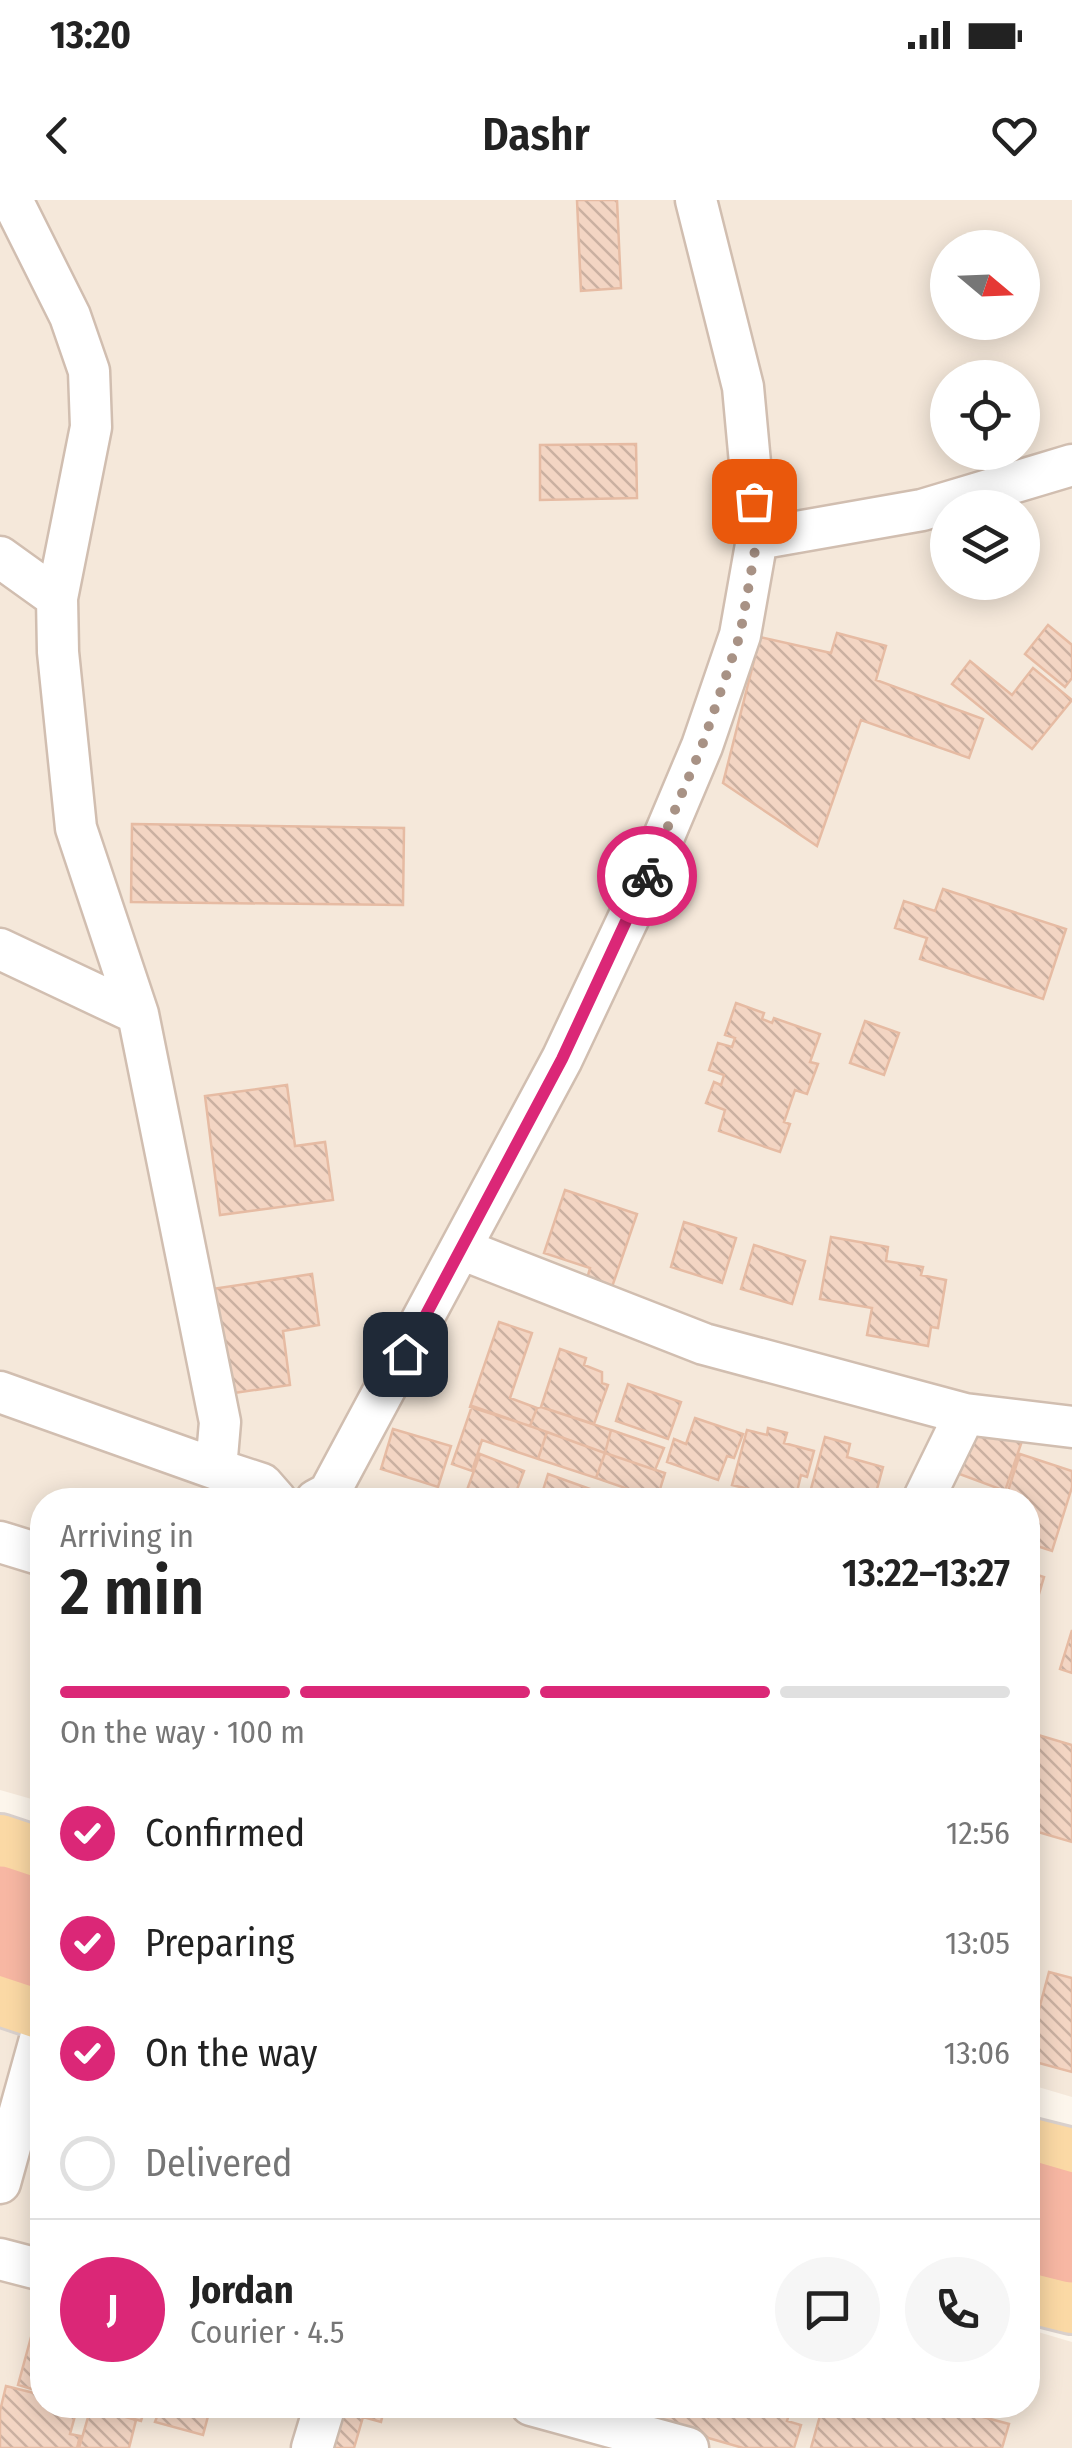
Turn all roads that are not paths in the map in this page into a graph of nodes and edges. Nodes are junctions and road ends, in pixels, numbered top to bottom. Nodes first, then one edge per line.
1 (12, 200) edge
2 (696, 200) edge
3 (1072, 465) edge
4 (757, 539) junction
5 (0, 558) edge
6 (57, 598) junction
7 (0, 949) edge
8 (138, 1014) junction
9 (462, 1249) junction
10 (0, 1392) edge
11 (965, 1414) junction
12 (1072, 1427) edge
13 (216, 1469) junction
14 (266, 1488) edge
15 (337, 1488) edge
16 (929, 1488) edge
17 (0, 1542) edge
18 (30, 1551) edge
19 (0, 1841) edge
20 (30, 1850) edge
21 (0, 1894) edge
22 (30, 1904) edge
23 (0, 1947) edge
24 (30, 1958) edge
25 (0, 1999) edge
26 (30, 2009) edge
27 (30, 2075) edge
28 (1040, 2147) edge
29 (1072, 2155) edge
30 (0, 2183) edge
31 (1040, 2192) edge
32 (1072, 2201) edge
33 (1040, 2247) edge
34 (1072, 2256) edge
35 (0, 2259) edge
36 (30, 2267) edge
37 (1040, 2299) edge
38 (1072, 2308) edge
39 (320, 2418) edge
40 (578, 2418) edge
41 (312, 2448) edge
42 (688, 2448) edge

1 - 6 street
2 - 4 street
3 - 4 street
4 - 9 street
5 - 6 street
6 - 8 street
7 - 8 street
8 - 13 street
9 - 11 street
9 - 15 street
10 - 13 street
11 - 12 street
11 - 16 street
13 - 14 street
17 - 18 street
19 - 20 main road
21 - 22 highway
23 - 24 highway
25 - 26 main road
27 - 30 street
28 - 29 main road
31 - 32 highway
33 - 34 highway
35 - 36 street
37 - 38 main road
39 - 41 street
40 - 42 street

